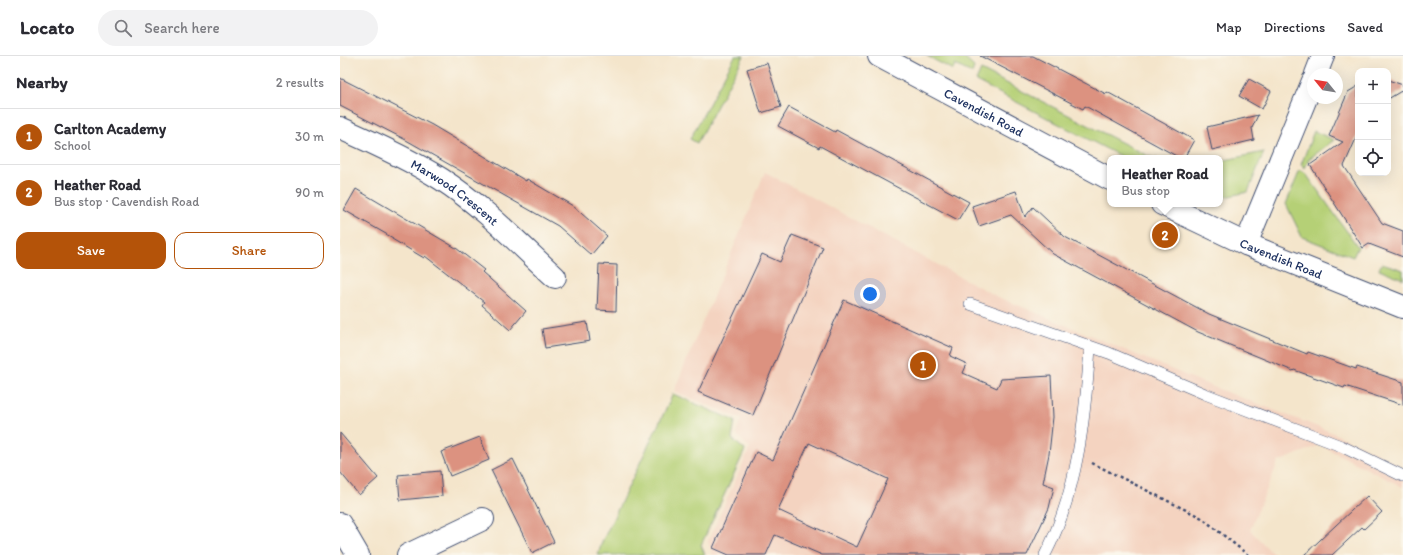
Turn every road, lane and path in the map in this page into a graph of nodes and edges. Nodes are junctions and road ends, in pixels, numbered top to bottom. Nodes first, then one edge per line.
1 (879, 56) edge
2 (1323, 56) edge
3 (1318, 68) edge
4 (1307, 96) edge
5 (340, 128) edge
6 (1107, 177) edge
7 (1168, 207) edge
8 (1246, 244) junction
9 (555, 277) dead end
10 (970, 304) dead end
11 (1403, 307) edge
12 (1090, 348) junction
13 (1078, 456) junction
14 (1403, 476) edge
15 (482, 519) dead end
16 (340, 524) edge
17 (358, 555) edge
18 (408, 555) edge
19 (1045, 555) edge
20 (1248, 555) edge

1 - 6 street, Cavendish Road
2 - 3 street
4 - 8 street
5 - 9 street, Marwood Crescent
7 - 8 street, Cavendish Road
8 - 11 street, Cavendish Road
10 - 12 lane
12 - 13 lane
12 - 14 lane
13 - 19 lane
13 - 20 path
15 - 18 street
16 - 17 street

